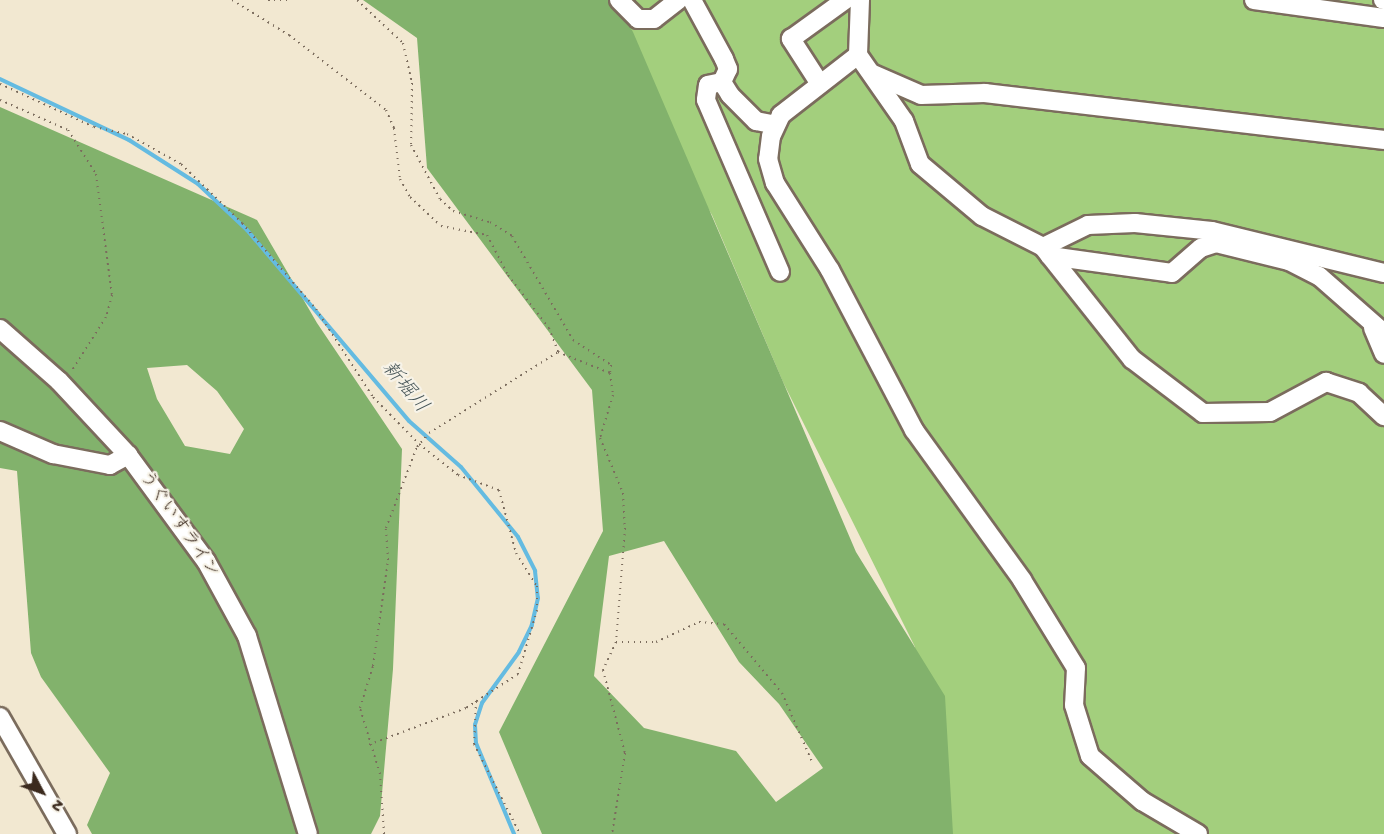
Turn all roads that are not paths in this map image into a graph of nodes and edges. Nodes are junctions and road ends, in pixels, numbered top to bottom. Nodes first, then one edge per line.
1 (619, 0) edge
2 (678, 0) edge
3 (692, 0) edge
4 (845, 0) edge
5 (860, 0) edge
6 (1254, 0) edge
7 (1384, 18) edge
8 (858, 55) junction
9 (871, 73) junction
10 (722, 81) junction
11 (820, 84) junction
12 (776, 125) junction
13 (1384, 140) edge
14 (1047, 251) junction
15 (780, 272) dead end
16 (1384, 273) edge
17 (0, 329) edge
18 (1379, 331) edge
19 (1384, 354) edge
20 (1384, 416) edge
21 (0, 430) edge
22 (128, 455) junction
23 (0, 717) edge
24 (67, 834) edge
25 (308, 834) edge
26 (1198, 834) edge

1 - 2 street
3 - 10 street
4 - 11 street
5 - 8 street
6 - 7 street
8 - 9 street
8 - 11 street
9 - 13 street
9 - 14 street
10 - 12 street
10 - 15 street
11 - 12 street
12 - 26 street
14 - 16 street
14 - 18 street
14 - 20 street
17 - 22 street, うぐいすライン
18 - 19 street
21 - 22 street
22 - 25 street, うぐいすライン
23 - 24 street

